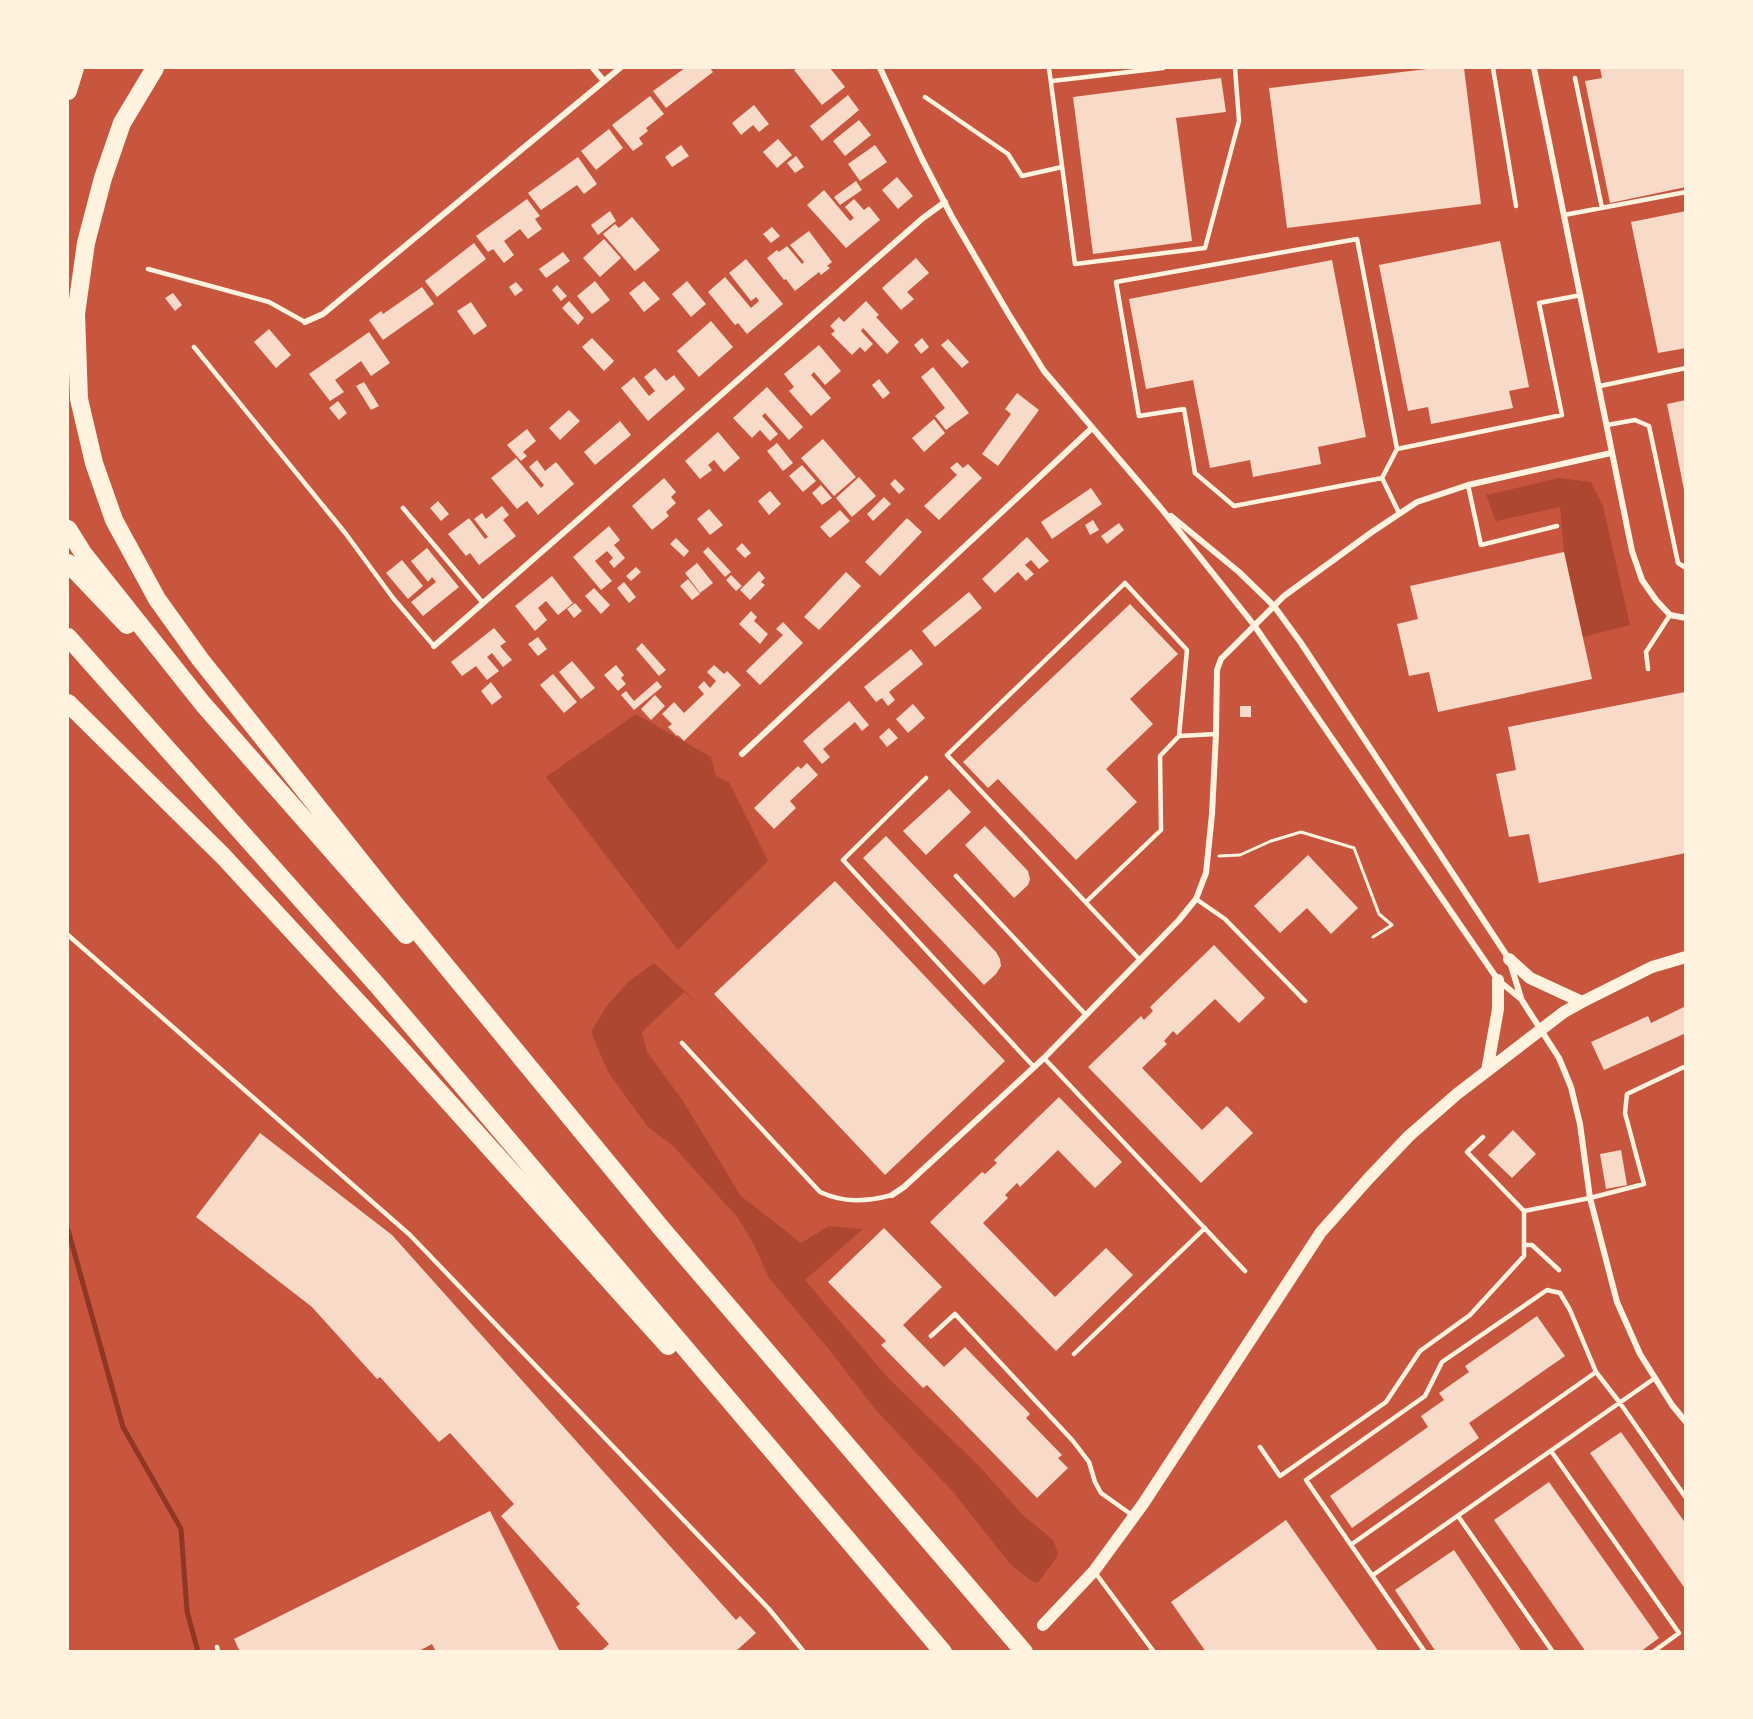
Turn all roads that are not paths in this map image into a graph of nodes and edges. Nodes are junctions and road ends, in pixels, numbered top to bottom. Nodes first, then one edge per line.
1 (75, 68) edge
2 (155, 68) edge
3 (594, 68) edge
4 (620, 68) edge
5 (880, 68) edge
6 (1049, 68) edge
7 (1163, 68) edge
8 (1235, 68) edge
9 (1493, 68) edge
10 (1534, 68) edge
11 (1575, 78) dead end
12 (604, 81) junction
13 (1052, 81) junction
14 (68, 92) edge
15 (925, 97) dead end
16 (1062, 167) junction
17 (1686, 192) edge
18 (945, 202) junction
19 (1516, 206) dead end
20 (1602, 208) junction
21 (1564, 215) junction
22 (148, 269) dead end
23 (1581, 294) junction
24 (304, 321) joint
25 (194, 347) dead end
26 (1686, 368) edge
27 (1600, 386) junction
28 (1607, 424) junction
29 (1092, 428) junction
30 (1397, 449) junction
31 (1611, 453) junction
32 (1382, 478) junction
33 (1468, 485) junction
34 (1160, 507) junction
35 (403, 508) dead end
36 (1399, 513) junction
37 (1557, 526) dead end
38 (68, 529) edge
39 (68, 563) edge
40 (1686, 568) edge
41 (483, 603) junction
42 (1274, 606) junction
43 (1670, 615) junction
44 (1686, 618) edge
45 (1254, 626) junction
46 (68, 637) edge
47 (434, 645) joint
48 (1648, 669) dead end
49 (203, 704) junction
50 (70, 707) edge
51 (1216, 734) junction
52 (1179, 736) junction
53 (742, 754) dead end
54 (926, 778) dead end
55 (956, 876) dead end
56 (1196, 899) junction
57 (1086, 902) junction
58 (68, 934) edge
59 (1686, 957) edge
60 (1509, 959) junction
61 (1140, 960) junction
62 (1498, 980) junction
63 (1521, 999) junction
64 (1305, 1001) dead end
65 (1582, 1002) junction
66 (1086, 1015) junction
67 (1541, 1030) junction
68 (682, 1043) dead end
69 (1044, 1058) junction
70 (1686, 1066) edge
71 (1034, 1067) junction
72 (1487, 1071) junction
73 (1483, 1137) dead end
74 (892, 1195) joint
75 (1590, 1198) junction
76 (1524, 1211) junction
77 (1205, 1228) junction
78 (662, 1229) junction
79 (1524, 1245) junction
80 (1559, 1270) dead end
81 (1245, 1271) dead end
82 (931, 1336) dead end
83 (1074, 1354) dead end
84 (1596, 1372) junction
85 (1655, 1378) junction
86 (1620, 1403) junction
87 (1686, 1422) edge
88 (1260, 1448) dead end
89 (1551, 1451) junction
90 (1686, 1498) edge
91 (1134, 1516) junction
92 (1458, 1516) junction
93 (1352, 1545) junction
94 (1094, 1571) junction
95 (1373, 1575) junction
96 (1043, 1625) dead end
97 (804, 1652) edge
98 (942, 1652) edge
99 (1024, 1652) edge
100 (1154, 1652) edge
101 (1425, 1652) edge
102 (1553, 1652) edge
103 (1653, 1652) edge

1 - 14 highway
2 - 78 highway
3 - 12 street
4 - 12 street
5 - 18 street
6 - 13 lane
7 - 13 lane
8 - 16 lane
9 - 19 lane
10 - 21 street
11 - 20 lane
12 - 24 street
13 - 16 lane
15 - 16 lane
17 - 20 lane
18 - 29 street
18 - 41 street
20 - 21 lane
21 - 23 street
22 - 24 lane
23 - 27 street
23 - 30 lane
25 - 47 lane
26 - 27 lane
27 - 28 street
28 - 31 street
28 - 40 lane
29 - 34 street
29 - 53 street
30 - 32 lane
30 - 32 lane
31 - 33 street
31 - 43 street
32 - 36 lane
33 - 36 street
33 - 37 lane
34 - 42 street
34 - 45 street
35 - 41 lane
36 - 42 street
38 - 49 highway
39 - 49 highway
41 - 47 street
42 - 45 street
42 - 60 street
43 - 44 street
43 - 48 lane
45 - 51 street
45 - 62 street
46 - 98 highway
49 - 78 highway
50 - 98 highway
51 - 52 lane
51 - 56 street
52 - 57 lane
52 - 57 lane
54 - 71 lane
55 - 66 lane
56 - 61 street
56 - 64 lane
57 - 61 lane
58 - 97 lane
59 - 65 main road
60 - 63 street
60 - 65 main road
61 - 66 street
62 - 63 street
62 - 72 main road
63 - 67 street
65 - 67 main road
66 - 69 street
67 - 72 main road
67 - 75 street
68 - 74 lane
69 - 71 street
69 - 77 lane
70 - 75 lane
71 - 74 street
72 - 91 main road
73 - 76 lane
75 - 76 lane
75 - 85 street
76 - 79 lane
77 - 81 lane
77 - 83 lane
78 - 99 highway
79 - 80 lane
79 - 88 lane
82 - 91 lane
84 - 86 lane
84 - 93 lane
84 - 93 lane
85 - 86 lane
85 - 87 street
86 - 89 lane
86 - 90 lane
89 - 92 lane
89 - 103 lane
91 - 94 main road
92 - 95 lane
92 - 102 lane
93 - 95 lane
94 - 96 main road
94 - 100 lane
95 - 101 lane

